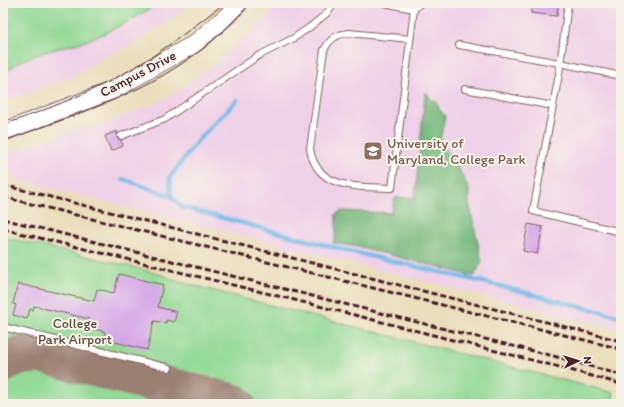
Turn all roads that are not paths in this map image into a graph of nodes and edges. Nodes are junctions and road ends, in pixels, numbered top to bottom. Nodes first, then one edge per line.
1 (238, 3) edge
2 (335, 3) edge
3 (384, 3) edge
4 (421, 3) edge
5 (568, 3) edge
6 (414, 9) junction
7 (410, 39) junction
8 (459, 45) dead end
9 (560, 63) junction
10 (621, 76) edge
11 (464, 89) dead end
12 (553, 106) junction
13 (3, 132) edge
14 (121, 136) dead end
15 (621, 232) edge
16 (3, 327) edge
17 (170, 368) dead end

1 - 13 main road, Campus Drive
2 - 14 lane
3 - 6 lane
4 - 6 lane
5 - 9 lane
6 - 7 lane
7 - 7 lane
8 - 9 lane
9 - 10 lane
9 - 12 lane
11 - 12 lane
12 - 15 lane
16 - 17 lane

